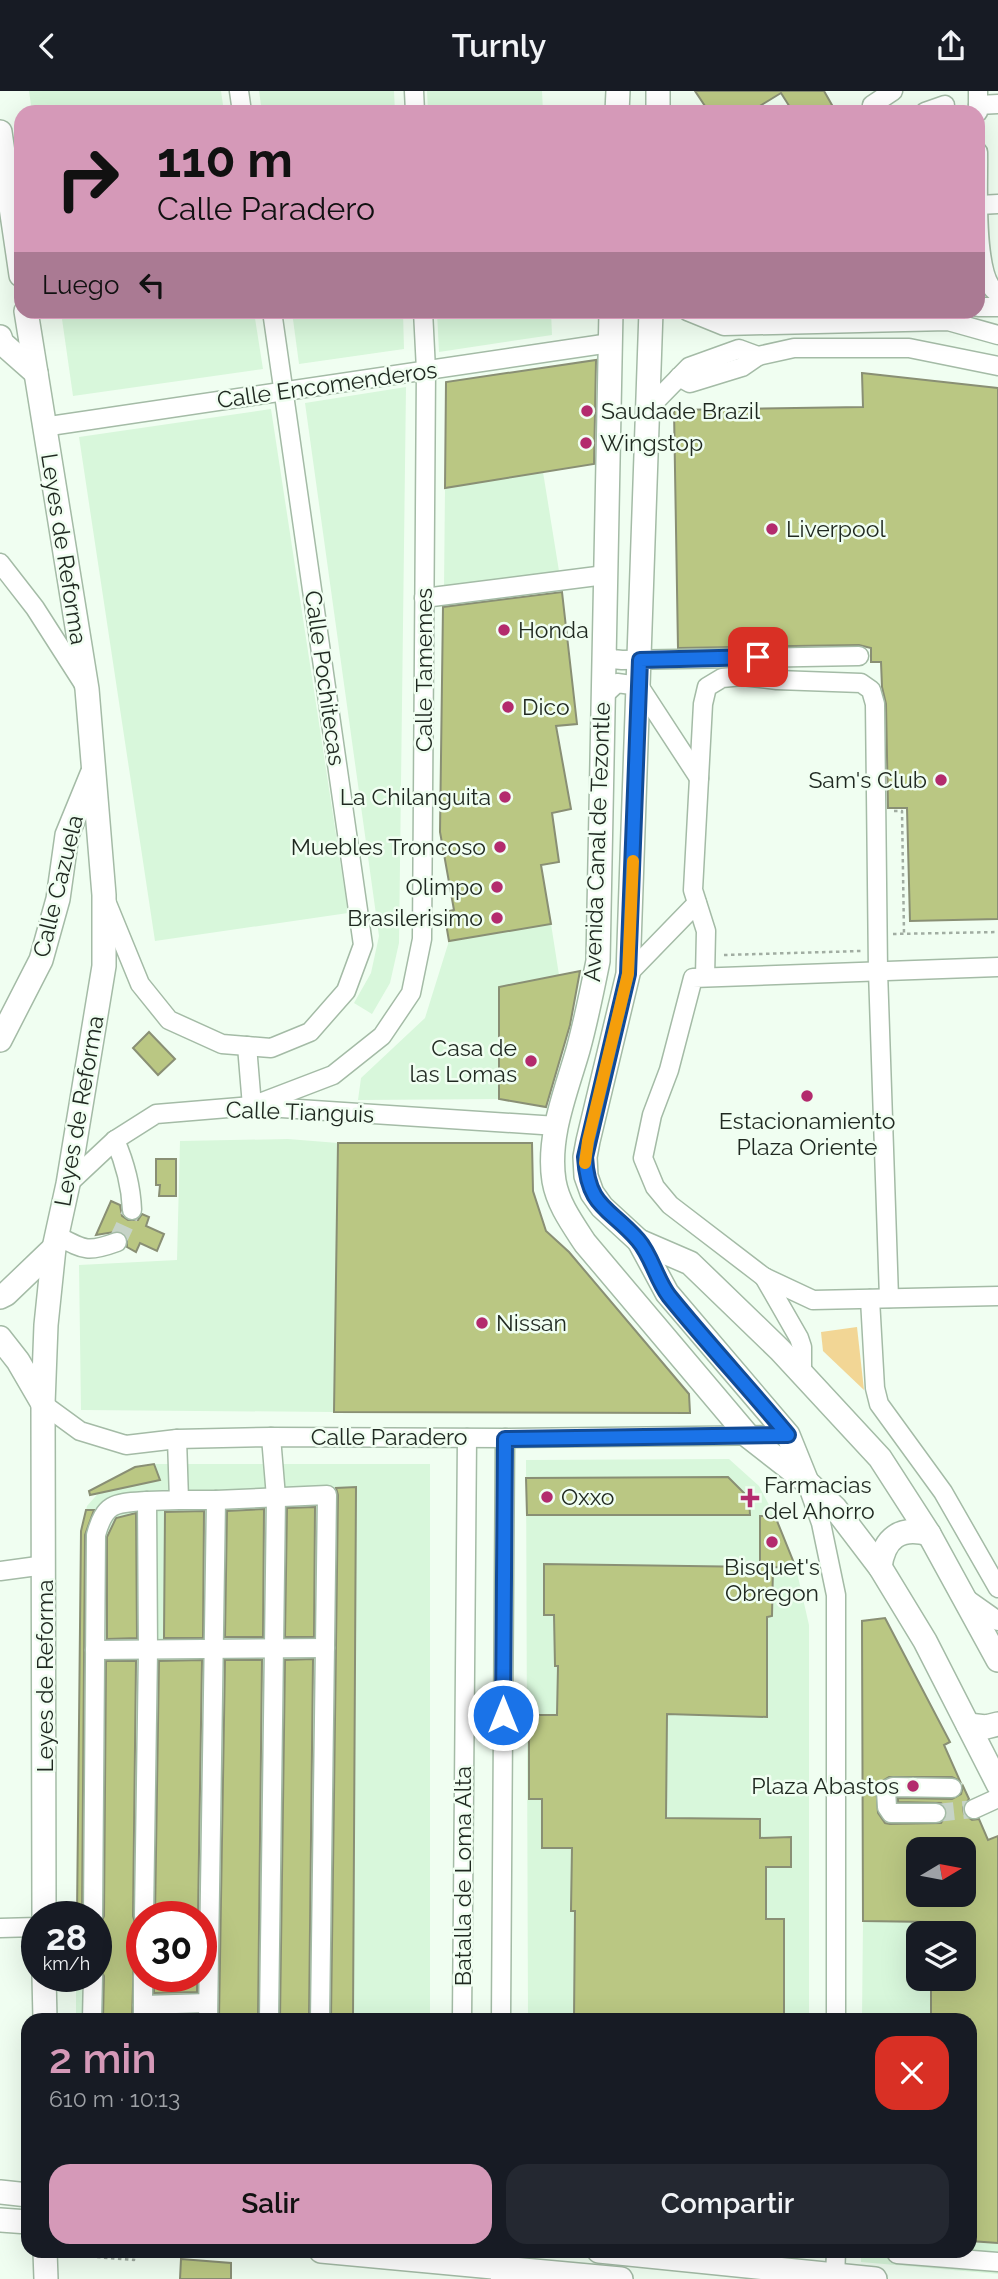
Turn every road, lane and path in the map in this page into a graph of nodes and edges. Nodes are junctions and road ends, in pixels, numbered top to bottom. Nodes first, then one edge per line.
1 (892, 91) edge
2 (978, 103) edge
3 (998, 104) edge
4 (872, 105) edge
5 (0, 132) edge
6 (14, 227) edge
7 (985, 276) edge
8 (998, 293) edge
9 (27, 319) edge
10 (273, 319) edge
11 (423, 319) edge
12 (611, 319) edge
13 (653, 319) edge
14 (707, 319) edge
15 (995, 336) edge
16 (0, 337) edge
17 (610, 343) junction
18 (758, 356) junction
19 (998, 363) edge
20 (426, 370) junction
21 (36, 373) junction
22 (679, 377) junction
23 (284, 391) junction
24 (648, 409) junction
25 (44, 427) junction
26 (0, 563) edge
27 (605, 575) junction
28 (424, 598) junction
29 (604, 651) junction
30 (859, 656) dead end
31 (640, 660) junction
32 (639, 686) junction
33 (87, 689) junction
34 (603, 696) junction
35 (94, 769) junction
36 (699, 778) junction
37 (877, 812) junction
38 (104, 895) junction
39 (697, 903) junction
40 (998, 932) edge
41 (904, 933) junction
42 (890, 934) dead end
43 (878, 951) junction
44 (705, 956) junction
45 (998, 967) edge
46 (878, 971) junction
47 (628, 974) junction
48 (705, 977) junction
49 (0, 1040) edge
50 (247, 1046) junction
51 (251, 1107) junction
52 (557, 1126) junction
53 (115, 1140) junction
54 (68, 1184) junction
55 (132, 1210) tunnel mouth
56 (117, 1241) dead end
57 (639, 1241) junction
58 (55, 1242) junction
59 (764, 1277) junction
60 (998, 1296) edge
61 (0, 1297) edge
62 (889, 1298) junction
63 (870, 1299) junction
64 (0, 1338) edge
65 (802, 1375) junction
66 (43, 1404) junction
67 (788, 1435) junction
68 (748, 1436) junction
69 (271, 1437) junction
70 (467, 1438) junction
71 (177, 1439) junction
72 (505, 1439) junction
73 (807, 1482) junction
74 (276, 1497) junction
75 (179, 1500) junction
76 (216, 1500) junction
77 (146, 1501) junction
78 (929, 1534) junction
79 (45, 1565) junction
80 (880, 1567) junction
81 (0, 1571) edge
82 (998, 1588) edge
83 (967, 1599) junction
84 (998, 1621) edge
85 (214, 1649) junction
86 (274, 1649) junction
87 (325, 1649) junction
88 (95, 1650) junction
89 (148, 1651) junction
90 (998, 1660) edge
91 (998, 1724) edge
92 (968, 1725) junction
93 (998, 1784) edge
94 (952, 1788) dead end
95 (998, 1798) edge
96 (974, 1809) tunnel mouth
97 (936, 1813) tunnel mouth
98 (44, 1901) edge
99 (93, 1901) edge
100 (144, 1901) edge
101 (0, 1927) edge
102 (21, 1927) edge
103 (44, 1992) edge
104 (93, 1992) edge
105 (143, 1992) edge
106 (208, 2011) edge
107 (143, 2012) edge
108 (45, 2013) edge
109 (93, 2013) edge
110 (269, 2013) edge
111 (320, 2013) edge
112 (462, 2013) edge
113 (501, 2013) edge
114 (836, 2013) edge
115 (0, 2192) edge
116 (21, 2194) edge
117 (0, 2220) edge
118 (21, 2222) edge
119 (46, 2258) edge
120 (109, 2258) edge
121 (134, 2258) edge
122 (465, 2258) edge
123 (741, 2258) edge
124 (836, 2258) edge
125 (948, 2258) edge
126 (998, 2262) edge
127 (500, 2266) edge
128 (835, 2277) edge
129 (46, 2279) edge
130 (621, 2279) edge
131 (875, 2279) edge

1 - 4 street
2 - 3 street
5 - 6 main road
7 - 8 street
9 - 21 main road, Leyes de Reforma
10 - 23 street, Calle Pochitecas
11 - 20 street, Calle Tamemes
12 - 17 main road, Avenida Canal de Tezontle
13 - 24 main road, Avenida Canal de Tezontle
14 - 15 street
16 - 21 main road
17 - 20 street, Calle Encomenderos
17 - 27 main road, Avenida Canal de Tezontle
18 - 19 street
18 - 22 street
18 - 22 street
20 - 23 street, Calle Encomenderos
20 - 28 street, Calle Tamemes
21 - 25 main road, Leyes de Reforma
22 - 24 street
23 - 25 street, Calle Encomenderos
23 - 50 street, Calle Pochitecas
24 - 31 main road, Avenida Canal de Tezontle
25 - 33 main road, Leyes de Reforma
26 - 33 street
27 - 28 street
27 - 29 main road, Avenida Canal de Tezontle
28 - 51 street, Calle Tamemes
29 - 31 street
29 - 34 main road, Avenida Canal de Tezontle
30 - 31 street
31 - 32 main road, Avenida Canal de Tezontle
32 - 34 street
32 - 36 street
32 - 47 main road, Avenida Canal de Tezontle
33 - 35 main road, Leyes de Reforma
34 - 52 main road, Avenida Canal de Tezontle
35 - 38 main road, Leyes de Reforma
35 - 49 main road, Calle Cazuela
36 - 37 street
36 - 39 street
37 - 41 path
37 - 43 street
38 - 50 street, Calle Pochitecas
38 - 54 main road, Leyes de Reforma
39 - 44 street
39 - 47 street
40 - 41 path
41 - 42 path
43 - 44 path
43 - 46 street
44 - 48 street
45 - 46 street
46 - 48 street
46 - 62 street
47 - 57 main road, Avenida Canal de Tezontle
48 - 59 street
50 - 51 street
51 - 52 street, Calle Tianguis
51 - 53 street, Calle Tianguis
52 - 68 main road, Avenida Canal de Tezontle
53 - 54 street, Calle Tianguis
53 - 55 street
54 - 58 main road, Leyes de Reforma
56 - 58 street
57 - 65 main road, Avenida Canal de Tezontle
57 - 67 main road, Avenida Canal de Tezontle
58 - 61 main road
58 - 66 main road, Leyes de Reforma
59 - 63 street
59 - 65 street
60 - 62 street
62 - 63 street
63 - 82 street
64 - 66 main road
65 - 78 main road, Avenida Canal de Tezontle
66 - 71 street, Calle Paradero
66 - 79 main road, Leyes de Reforma
67 - 68 street, Calle Paradero
67 - 73 main road, Avenida Canal de Tezontle
68 - 72 street, Calle Paradero
68 - 73 main road, Avenida Canal de Tezontle
69 - 70 street, Calle Paradero
69 - 71 street, Calle Paradero
69 - 74 street
70 - 72 street, Calle Paradero
70 - 112 street, Batalla de Loma Alta
71 - 75 street
72 - 113 street, Batalla de Loma Alta
73 - 80 main road, Avenida Canal de Tezontle
73 - 114 street
74 - 76 street
74 - 86 street
74 - 87 street
75 - 76 street
75 - 77 street
76 - 85 street
77 - 88 street
77 - 89 street
78 - 80 main road
78 - 83 main road, Avenida Canal de Tezontle
79 - 81 street
79 - 98 main road, Leyes de Reforma
80 - 92 main road, Avenida Canal de Tezontle
83 - 84 street
83 - 90 main road, Avenida Canal de Tezontle
85 - 86 street
85 - 89 street
85 - 106 street
86 - 87 street
86 - 110 street
87 - 111 street
88 - 89 street
88 - 99 street
89 - 100 street
91 - 92 main road
92 - 93 main road, Avenida Canal de Tezontle
94 - 97 street
95 - 96 street
101 - 102 street
103 - 108 main road
104 - 109 street
105 - 107 street
106 - 107 street
115 - 116 main road
117 - 118 main road
119 - 129 main road
120 - 121 path
122 - 127 main road
123 - 128 main road
124 - 128 street
125 - 126 street
127 - 130 main road
128 - 131 main road

